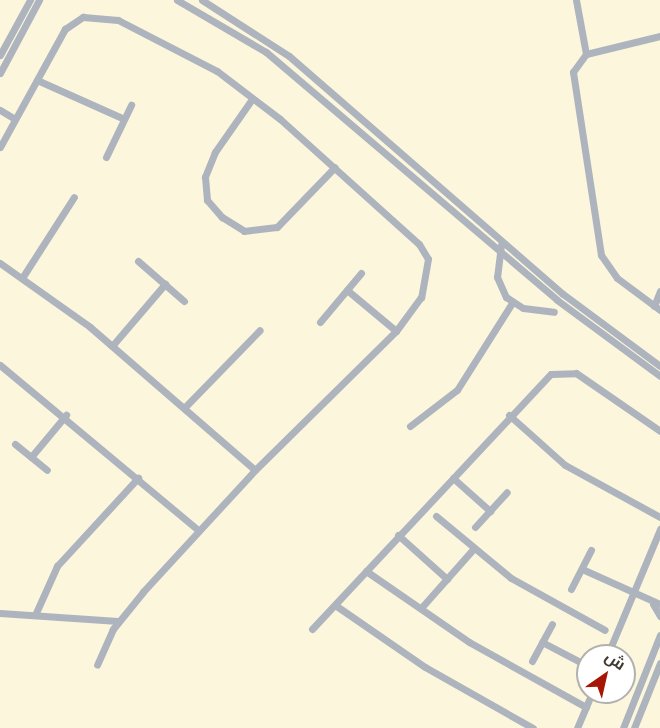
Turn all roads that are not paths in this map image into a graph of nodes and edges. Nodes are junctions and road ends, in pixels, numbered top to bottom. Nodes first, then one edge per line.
1 (30, 0) edge
2 (39, 0) edge
3 (177, 0) edge
4 (202, 0) edge
5 (576, 0) edge
6 (660, 36) edge
7 (586, 54) junction
8 (0, 56) edge
9 (0, 73) edge
10 (37, 80) junction
11 (252, 99) junction
12 (131, 105) dead end
13 (0, 110) edge
14 (124, 118) junction
15 (15, 119) junction
16 (0, 147) edge
17 (106, 158) dead end
18 (335, 167) junction
19 (74, 197) dead end
20 (502, 239) junction
21 (500, 248) junction
22 (138, 261) dead end
23 (0, 263) edge
24 (361, 273) dead end
25 (22, 278) junction
26 (165, 284) junction
27 (347, 290) junction
28 (660, 291) edge
29 (184, 301) dead end
30 (512, 303) junction
31 (657, 308) edge
32 (554, 312) dead end
33 (320, 322) dead end
34 (260, 330) dead end
35 (396, 331) junction
36 (112, 346) junction
37 (0, 365) edge
38 (660, 366) edge
39 (660, 376) edge
40 (184, 407) junction
41 (66, 415) junction
42 (509, 415) junction
43 (410, 426) dead end
44 (660, 431) edge
45 (15, 444) dead end
46 (31, 457) junction
47 (47, 470) dead end
48 (255, 470) junction
49 (138, 478) junction
50 (453, 478) junction
51 (507, 492) dead end
52 (490, 511) junction
53 (436, 516) dead end
54 (660, 517) edge
55 (475, 527) dead end
56 (660, 529) edge
57 (198, 530) junction
58 (398, 535) junction
59 (474, 548) junction
60 (591, 550) dead end
61 (582, 569) junction
62 (366, 571) junction
63 (447, 579) junction
64 (571, 589) dead end
65 (632, 594) junction
66 (656, 604) edge
67 (334, 605) junction
68 (421, 608) junction
69 (0, 613) edge
70 (35, 615) junction
71 (660, 616) edge
72 (118, 621) junction
73 (552, 624) dead end
74 (312, 629) dead end
75 (604, 630) dead end
76 (660, 635) edge
77 (543, 642) junction
78 (612, 644) edge
79 (576, 660) edge
80 (532, 662) dead end
81 (660, 663) edge
82 (97, 665) dead end
83 (587, 704) edge
84 (586, 707) junction
85 (631, 708) junction
86 (640, 712) junction
87 (533, 728) edge
88 (577, 728) edge
89 (624, 728) edge
90 (634, 728) edge

1 - 8 street
2 - 9 street
3 - 21 street
4 - 20 street
5 - 7 street
6 - 7 street
7 - 31 street
10 - 11 street
10 - 14 street
10 - 15 street
11 - 18 street
11 - 18 street
12 - 14 street
13 - 15 street
14 - 17 street
15 - 16 street
18 - 35 street
19 - 25 street
20 - 21 street
20 - 38 street
21 - 30 street
21 - 39 street
22 - 26 street
23 - 25 street
24 - 27 street
25 - 36 street
26 - 29 street
26 - 36 street
27 - 33 street
27 - 35 street
28 - 31 street
30 - 32 street
30 - 43 street
34 - 40 street
35 - 48 street
36 - 40 street
37 - 41 street
40 - 48 street
41 - 46 street
41 - 49 street
42 - 44 street
42 - 50 street
42 - 54 street
45 - 46 street
46 - 47 street
48 - 57 street
49 - 57 street
49 - 70 street
50 - 52 street
50 - 58 street
51 - 52 street
52 - 55 street
53 - 59 street
56 - 65 street
57 - 72 street
58 - 62 street
58 - 63 street
59 - 63 street
59 - 75 street
60 - 61 street
61 - 64 street
61 - 65 street
62 - 67 street
62 - 68 street
63 - 68 street
65 - 66 street
65 - 78 street
66 - 71 street
67 - 74 street
67 - 87 street
68 - 84 street
69 - 70 street
70 - 72 street
72 - 82 street
73 - 77 street
76 - 85 street
77 - 79 street
77 - 80 street
81 - 86 street
83 - 84 street
84 - 88 street
85 - 86 street
85 - 89 street
86 - 90 street

